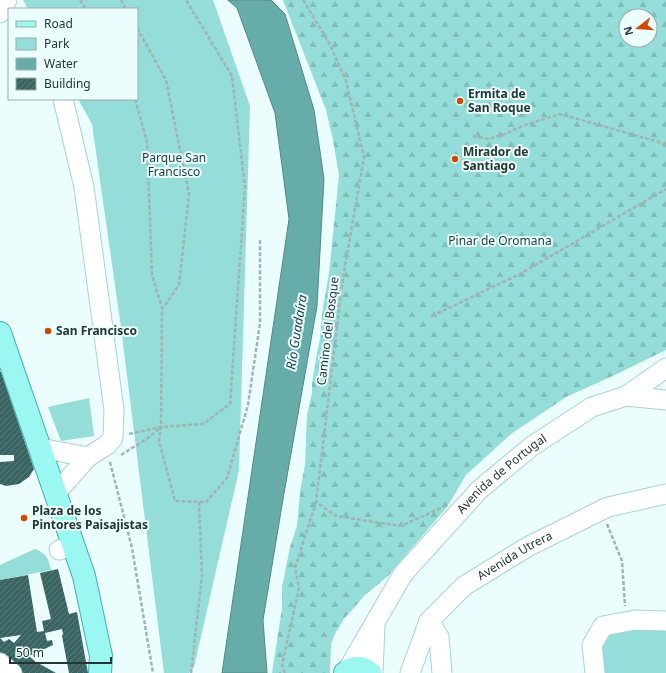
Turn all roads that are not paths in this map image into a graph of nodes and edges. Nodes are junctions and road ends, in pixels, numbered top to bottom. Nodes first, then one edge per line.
1 (7, 0) edge
2 (0, 13) edge
3 (63, 100) edge
4 (0, 333) edge
5 (666, 368) edge
6 (626, 396) junction
7 (666, 400) edge
8 (40, 448) junction
9 (88, 457) junction
10 (56, 493) junction
11 (666, 494) edge
12 (428, 621) junction
13 (666, 621) edge
14 (375, 622) junction
15 (0, 664) edge
16 (102, 667) edge
17 (346, 672) edge
18 (12, 673) edge
19 (371, 673) edge
20 (410, 673) edge
21 (442, 673) edge
22 (595, 673) edge

1 - 2 street
3 - 9 street
4 - 8 main road
5 - 6 street, Avenida de Portugal
6 - 7 street
6 - 14 street, Avenida de Portugal
8 - 9 street
8 - 10 main road
9 - 10 street
10 - 16 main road
11 - 12 street, Avenida Utrera
12 - 20 street, Avenida Utrera
12 - 21 street
13 - 22 street
14 - 17 street, Avenida de Portugal
14 - 19 street
15 - 18 street
17 - 19 main road

